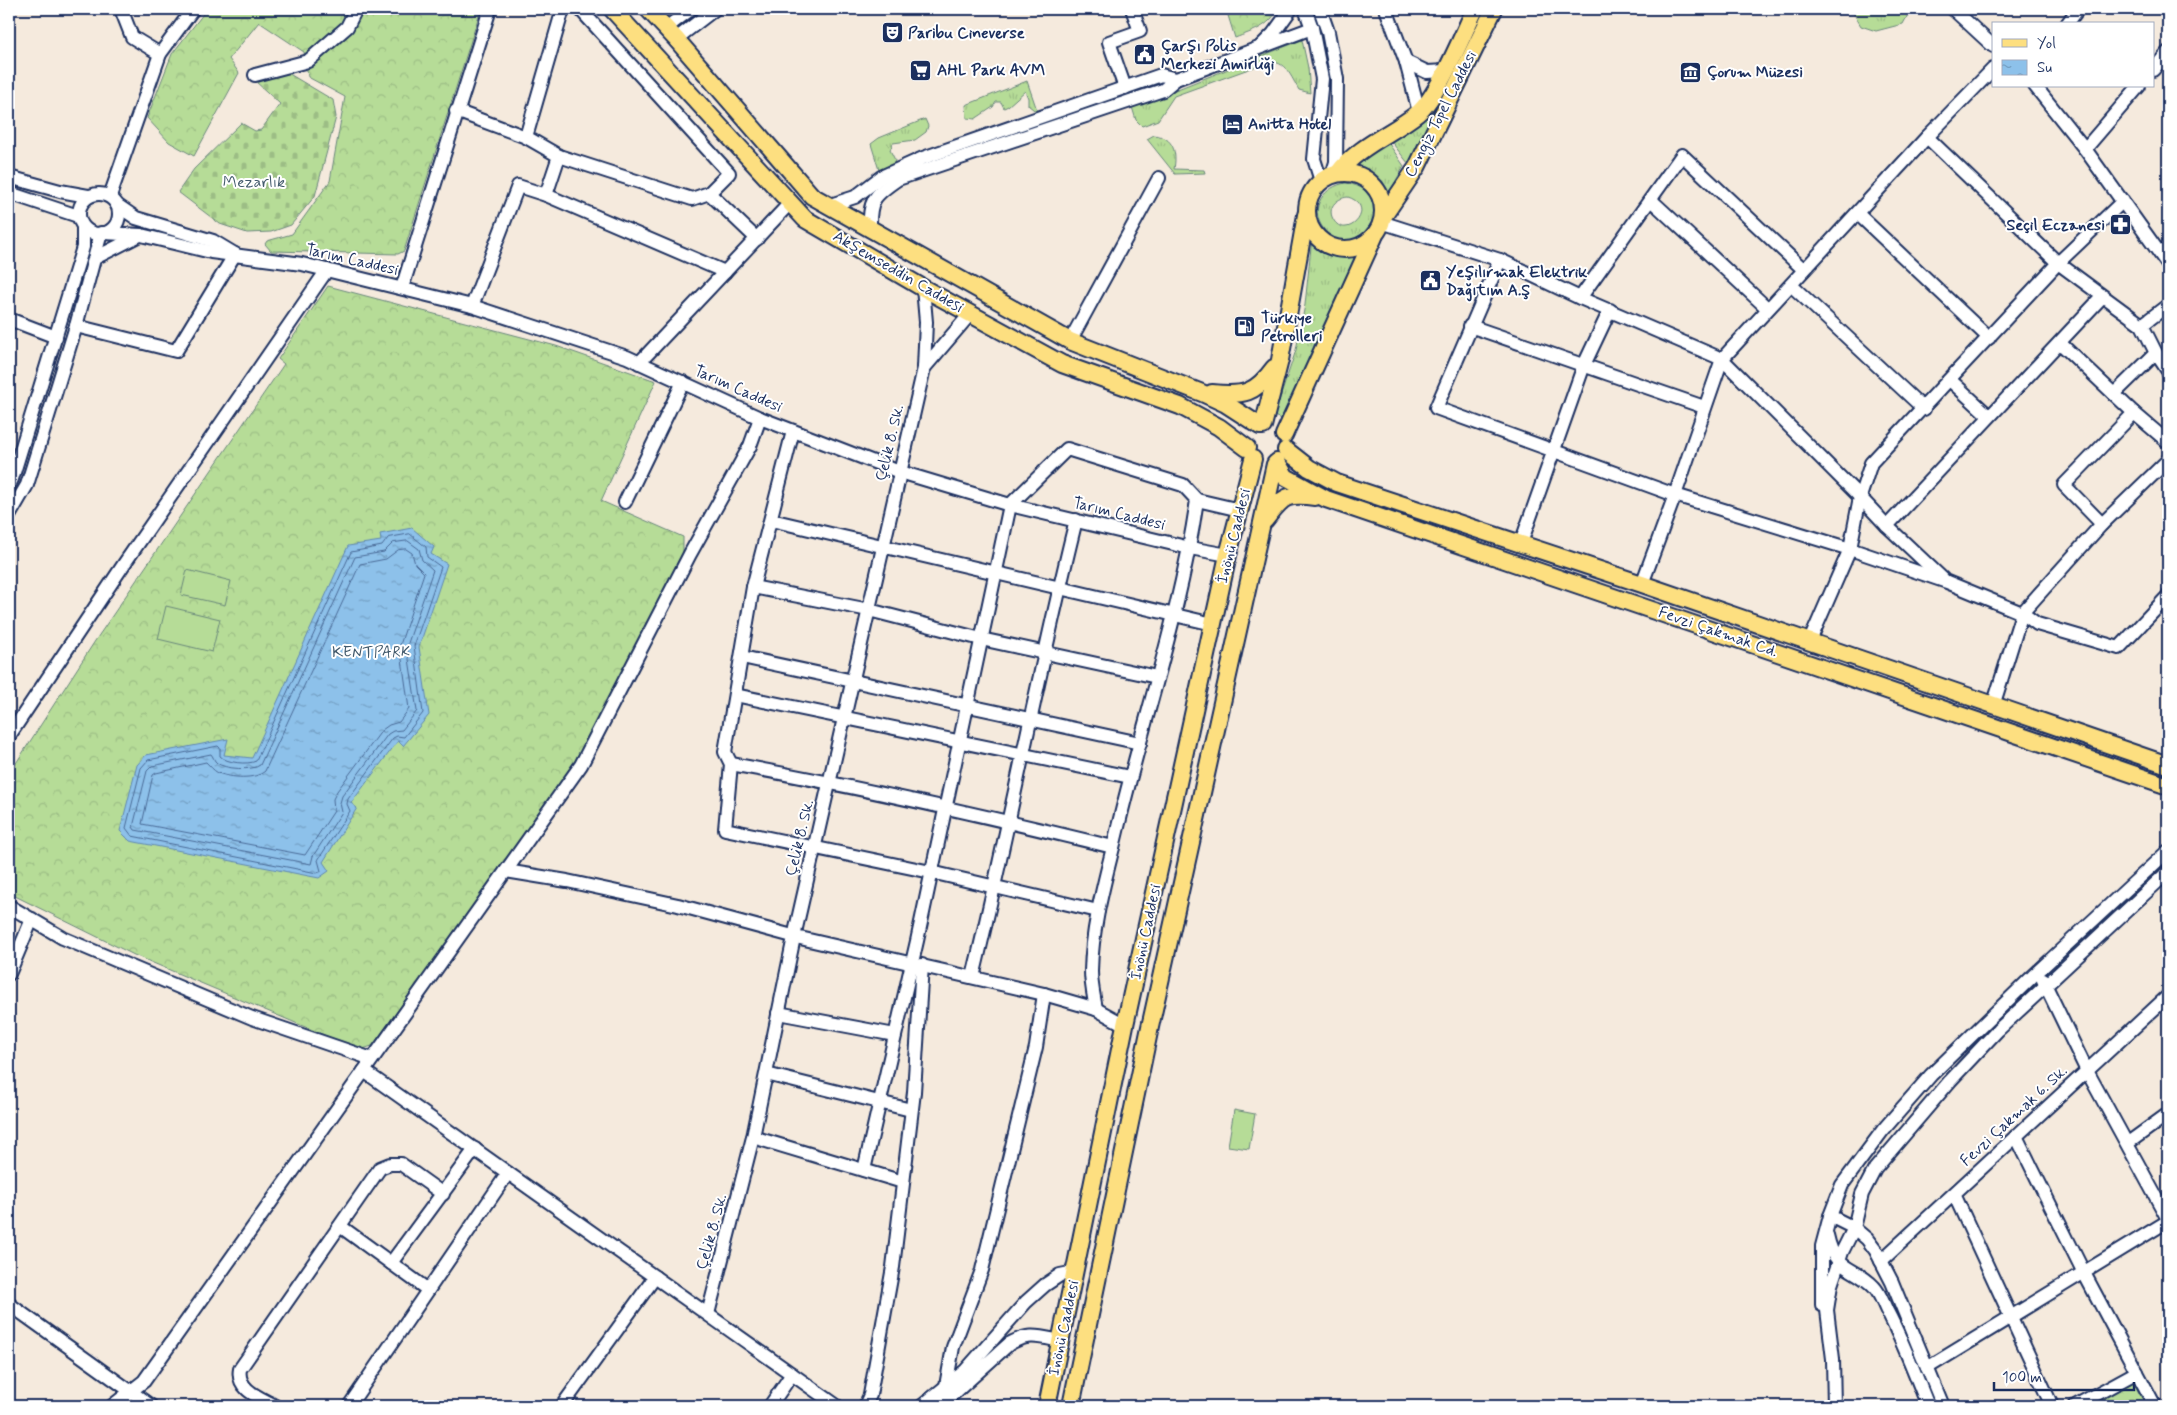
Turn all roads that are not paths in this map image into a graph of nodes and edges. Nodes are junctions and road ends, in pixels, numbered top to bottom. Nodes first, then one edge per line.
1 (121, 9) edge
2 (193, 9) edge
3 (356, 9) edge
4 (490, 9) edge
5 (563, 9) edge
6 (580, 9) edge
7 (612, 9) edge
8 (648, 9) edge
9 (691, 9) edge
10 (715, 9) edge
11 (1132, 9) edge
12 (1290, 9) edge
13 (1305, 9) edge
14 (1320, 9) edge
15 (1386, 9) edge
16 (1475, 9) edge
17 (1494, 9) edge
18 (1954, 9) edge
19 (2078, 9) edge
20 (2068, 22) edge
21 (1312, 28) junction
22 (671, 33) junction
23 (1992, 45) edge
24 (1259, 49) junction
25 (2168, 52) edge
26 (160, 54) junction
27 (1406, 62) junction
28 (1992, 69) edge
29 (2154, 69) edge
30 (1446, 71) junction
31 (255, 75) dead end
32 (1176, 79) junction
33 (1125, 88) junction
34 (2037, 88) edge
35 (2137, 88) edge
36 (456, 111) junction
37 (1419, 112) junction
38 (526, 137) junction
39 (1927, 137) junction
40 (2085, 149) junction
41 (559, 156) junction
42 (1330, 176) junction
43 (9, 177) edge
44 (1159, 178) dead end
45 (9, 193) edge
46 (709, 193) junction
47 (546, 195) junction
48 (88, 196) junction
49 (1650, 200) junction
50 (113, 201) junction
51 (2123, 201) junction
52 (789, 204) junction
53 (827, 206) junction
54 (1858, 214) junction
55 (1306, 215) junction
56 (81, 222) junction
57 (1379, 225) junction
58 (870, 230) junction
59 (103, 233) junction
60 (141, 235) junction
61 (757, 239) junction
62 (235, 254) junction
63 (95, 258) junction
64 (1500, 260) junction
65 (2058, 263) junction
66 (2168, 265) edge
67 (327, 270) junction
68 (1804, 270) junction
69 (725, 272) junction
70 (1791, 285) junction
71 (402, 288) junction
72 (923, 288) junction
73 (68, 297) junction
74 (2102, 297) junction
75 (1580, 298) junction
76 (83, 301) junction
77 (2168, 305) edge
78 (472, 306) junction
79 (1767, 308) junction
80 (1610, 310) junction
81 (971, 314) junction
82 (9, 319) edge
83 (2142, 325) junction
84 (76, 326) junction
85 (1470, 326) junction
86 (56, 337) junction
87 (1989, 338) junction
88 (1070, 341) junction
89 (2060, 343) junction
90 (2156, 353) junction
91 (1722, 359) junction
92 (1280, 360) junction
93 (639, 362) junction
94 (1584, 365) junction
95 (924, 368) junction
96 (2168, 371) edge
97 (1950, 380) junction
98 (683, 382) junction
99 (1202, 393) junction
100 (2114, 394) junction
101 (1704, 407) junction
102 (1924, 409) junction
103 (2134, 413) junction
104 (1989, 416) junction
105 (760, 418) junction
106 (1262, 426) junction
107 (793, 431) junction
108 (2168, 442) edge
109 (1555, 450) junction
110 (1281, 453) junction
111 (1250, 454) junction
112 (2168, 460) edge
113 (900, 472) junction
114 (9, 486) edge
115 (1676, 495) junction
116 (1860, 497) junction
117 (1326, 499) junction
118 (1197, 500) junction
119 (625, 502) dead end
120 (1010, 505) junction
121 (1240, 510) junction
122 (9, 516) edge
123 (770, 520) junction
124 (1076, 520) junction
125 (1262, 523) junction
126 (2102, 524) junction
127 (1887, 526) junction
128 (1521, 544) junction
129 (884, 545) junction
130 (1190, 548) junction
131 (1850, 549) junction
132 (1228, 555) junction
133 (996, 572) junction
134 (1947, 582) junction
135 (1642, 584) junction
136 (753, 587) junction
137 (1060, 587) junction
138 (2168, 596) edge
139 (869, 610) junction
140 (2022, 613) junction
141 (1174, 615) junction
142 (1213, 624) junction
143 (981, 639) junction
144 (1809, 643) junction
145 (1044, 653) junction
146 (742, 657) junction
147 (1157, 677) junction
148 (853, 679) junction
149 (735, 695) junction
150 (967, 705) junction
151 (1993, 706) junction
152 (1029, 718) junction
153 (844, 719) junction
154 (9, 736) edge
155 (959, 742) junction
156 (1140, 743) junction
157 (1022, 755) junction
158 (732, 764) junction
159 (2168, 765) edge
160 (1130, 777) junction
161 (830, 782) junction
162 (2168, 786) edge
163 (946, 806) junction
164 (1009, 821) junction
165 (1113, 847) junction
166 (814, 848) junction
167 (2168, 851) edge
168 (506, 871) junction
169 (932, 872) junction
170 (2168, 872) edge
171 (995, 886) junction
172 (9, 906) edge
173 (1098, 912) junction
174 (32, 919) junction
175 (794, 937) junction
176 (917, 964) junction
177 (2038, 971) junction
178 (9, 974) edge
179 (972, 977) junction
180 (2045, 986) junction
181 (1044, 994) junction
182 (2168, 996) edge
183 (1096, 1009) junction
184 (778, 1014) junction
185 (1125, 1025) junction
186 (895, 1035) junction
187 (372, 1059) junction
188 (2087, 1070) junction
189 (364, 1071) junction
190 (766, 1074) junction
191 (880, 1103) junction
192 (912, 1110) junction
193 (2168, 1114) edge
194 (2016, 1136) junction
195 (753, 1138) junction
196 (2128, 1143) junction
197 (475, 1150) junction
198 (864, 1170) junction
199 (508, 1173) junction
200 (903, 1182) junction
201 (443, 1194) junction
202 (1954, 1194) junction
203 (1830, 1216) junction
204 (2168, 1220) edge
205 (340, 1226) junction
206 (1854, 1228) junction
207 (1826, 1230) junction
208 (1881, 1261) junction
209 (1838, 1262) junction
210 (391, 1263) junction
211 (1075, 1272) junction
212 (2084, 1273) junction
213 (655, 1277) junction
214 (1098, 1277) junction
215 (428, 1290) junction
216 (9, 1304) edge
217 (708, 1314) junction
218 (2011, 1318) junction
219 (1061, 1341) junction
220 (1833, 1358) junction
221 (1927, 1368) junction
222 (2137, 1372) junction
223 (792, 1374) junction
224 (946, 1386) junction
225 (130, 1392) junction
226 (112, 1406) edge
227 (151, 1406) edge
228 (275, 1406) edge
229 (349, 1406) edge
230 (562, 1406) edge
231 (770, 1406) edge
232 (837, 1406) edge
233 (865, 1406) edge
234 (922, 1406) edge
235 (940, 1406) edge
236 (1048, 1406) edge
237 (1071, 1406) edge
238 (1834, 1406) edge
239 (1928, 1406) edge
240 (1942, 1406) edge
241 (2052, 1406) edge
242 (2075, 1406) edge
243 (2155, 1406) edge

1 - 26 street
2 - 26 street
3 - 31 street
4 - 36 street
5 - 38 street
6 - 46 street
7 - 52 main road, Akşemseddin Caddesi
8 - 22 main road, Akşemseddin Caddesi
9 - 22 street
10 - 22 street
11 - 33 street
12 - 24 street
13 - 21 street
14 - 42 street
15 - 27 street
16 - 30 main road, Cengiz Topel Caddesi
17 - 57 main road, Cengiz Topel Caddesi
18 - 23 street
19 - 20 street
21 - 24 street
21 - 42 street
22 - 53 main road, Akşemseddin Caddesi
24 - 32 street
25 - 29 street
26 - 50 street
27 - 30 street
27 - 37 street
28 - 39 street
30 - 37 main road, Cengiz Topel Caddesi
32 - 33 street
32 - 58 street
33 - 53 street
34 - 40 street
35 - 40 street
36 - 38 street
36 - 71 street
37 - 42 main road, Cengiz Topel Caddesi
38 - 41 street
39 - 54 street
39 - 65 street
40 - 51 street
41 - 46 street
41 - 47 street
42 - 55 main road
42 - 57 main road
43 - 48 street
44 - 88 street
45 - 56 street
46 - 61 street
47 - 69 street
47 - 78 street
48 - 50 street
48 - 56 street
49 - 68 street
49 - 75 street
49 - 79 street
50 - 59 street
50 - 62 street, Tarım Caddesi
51 - 65 street
51 - 66 street
52 - 61 street
52 - 72 main road, Akşemseddin Caddesi
53 - 58 main road, Akşemseddin Caddesi
54 - 68 street
54 - 87 street
55 - 57 main road
55 - 92 main road
56 - 59 street
56 - 73 street
57 - 64 street
57 - 110 main road, İnönü Caddesi
58 - 88 main road, Akşemseddin Caddesi
59 - 60 street, Tarım Caddesi
59 - 63 street
60 - 62 street, Tarım Caddesi
60 - 63 street
61 - 69 street
62 - 67 street, Tarım Caddesi
62 - 84 street
63 - 76 street
64 - 75 street
64 - 85 street
65 - 74 street
65 - 87 street
67 - 71 street, Tarım Caddesi
67 - 154 street
68 - 70 street
69 - 93 street
70 - 79 street
70 - 102 street
71 - 78 street, Tarım Caddesi
72 - 81 main road, Akşemseddin Caddesi
72 - 95 street, Çelik 8. Sk.
73 - 76 street
73 - 86 street
74 - 83 street
74 - 89 street
75 - 80 street
76 - 84 street
77 - 83 street
78 - 93 street, Tarım Caddesi
79 - 91 street
80 - 91 street
80 - 94 street
81 - 95 street
81 - 111 main road, Akşemseddin Caddesi
82 - 86 street
83 - 90 street
84 - 122 street
85 - 94 street
85 - 109 street
86 - 114 street
87 - 97 street
88 - 99 main road, Akşemseddin Caddesi
89 - 100 street
89 - 104 street
90 - 96 street
90 - 100 street
91 - 101 street
91 - 116 street
92 - 99 main road
92 - 106 main road
93 - 98 street, Tarım Caddesi
94 - 101 street
94 - 109 street
95 - 113 street, Çelik 8. Sk.
97 - 102 street
97 - 104 street
98 - 105 street, Tarım Caddesi
98 - 119 street
99 - 106 main road, Akşemseddin Caddesi
100 - 103 street
101 - 115 street
102 - 116 street
103 - 108 street
103 - 126 street
104 - 127 street
105 - 107 street, Tarım Caddesi
105 - 168 street
106 - 110 main road
106 - 111 main road
107 - 113 street, Tarım Caddesi
107 - 123 street
109 - 115 street
109 - 128 street
110 - 111 main road
110 - 117 main road, Fevzi Çakmak Cd.
110 - 125 main road, İnönü Caddesi
110 - 128 main road, Fevzi Çakmak Cd.
111 - 121 main road, İnönü Caddesi
112 - 126 street
113 - 120 street, Tarım Caddesi
113 - 129 street, Çelik 8. Sk.
115 - 131 street
115 - 135 street
116 - 127 street
116 - 131 street
117 - 125 main road
117 - 162 main road, Fevzi Çakmak Cd.
118 - 120 street
118 - 121 street
118 - 130 street
120 - 124 street, Tarım Caddesi
120 - 133 street
121 - 132 main road, İnönü Caddesi
123 - 129 street
123 - 136 street
124 - 130 street, Tarım Caddesi
124 - 137 street
125 - 214 main road, İnönü Caddesi
126 - 140 street
127 - 134 street
128 - 135 main road, Fevzi Çakmak Cd.
129 - 133 street
129 - 139 street, Çelik 8. Sk.
130 - 132 street, Tarım Caddesi
130 - 141 street
131 - 134 street
131 - 144 street
132 - 142 main road, İnönü Caddesi
133 - 137 street
133 - 143 street
134 - 140 street
135 - 144 main road, Fevzi Çakmak Cd.
136 - 139 street
136 - 146 street
137 - 141 street
137 - 145 street
138 - 140 street
139 - 143 street
139 - 148 street, Çelik 8. Sk.
140 - 151 street
141 - 142 street
141 - 147 street
142 - 185 main road, İnönü Caddesi
143 - 145 street
143 - 150 street
144 - 151 main road, Fevzi Çakmak Cd.
145 - 147 street
145 - 152 street
146 - 148 street
146 - 149 street
147 - 156 street
148 - 150 street
148 - 153 street, Çelik 8. Sk.
149 - 153 street
149 - 158 street
150 - 152 street
150 - 155 street
151 - 159 main road, Fevzi Çakmak Cd.
152 - 156 street
152 - 157 street
153 - 155 street
153 - 161 street, Çelik 8. Sk.
155 - 157 street
155 - 163 street
156 - 160 street
157 - 160 street
157 - 164 street
158 - 161 street
158 - 166 street
160 - 165 street
161 - 163 street
161 - 166 street, Çelik 8. Sk.
163 - 164 street
163 - 169 street
164 - 165 street
164 - 171 street
165 - 173 street
166 - 169 street
166 - 175 street, Çelik 8. Sk.
167 - 177 street
168 - 175 street
168 - 187 street
169 - 171 street
169 - 176 street
170 - 180 street
171 - 173 street
171 - 179 street
172 - 174 street
173 - 183 street
174 - 178 street
174 - 187 street
175 - 176 street
175 - 184 street, Çelik 8. Sk.
176 - 179 street
176 - 186 street
176 - 192 street
177 - 180 street
177 - 203 street
179 - 181 street
180 - 188 street
180 - 206 street
181 - 183 street
181 - 224 street
182 - 188 street, Fevzi Çakmak 6. Sk.
183 - 185 street
184 - 186 street
184 - 190 street, Çelik 8. Sk.
185 - 211 main road, İnönü Caddesi
186 - 191 street
187 - 189 street
188 - 194 street, Fevzi Çakmak 6. Sk.
188 - 196 street
189 - 197 street
189 - 225 street
190 - 191 street
190 - 195 street, Çelik 8. Sk.
191 - 192 street
191 - 198 street
192 - 200 street
193 - 196 street
194 - 202 street, Fevzi Çakmak 6. Sk.
194 - 212 street
195 - 198 street
195 - 217 street, Çelik 8. Sk.
196 - 204 street
197 - 199 street
197 - 201 street
198 - 200 street
199 - 213 street
199 - 215 street
200 - 233 street
201 - 205 street
201 - 210 street
202 - 208 street, Fevzi Çakmak 6. Sk.
202 - 218 street
203 - 206 street
203 - 207 street
204 - 212 street
205 - 210 street
205 - 228 street
206 - 208 street
206 - 209 street
207 - 209 street
207 - 220 street
208 - 221 street
209 - 220 street
209 - 239 street
210 - 215 street
211 - 214 main road
211 - 219 main road, İnönü Caddesi
211 - 224 street
212 - 218 street
212 - 222 street
213 - 217 street
213 - 230 street
214 - 237 main road, İnönü Caddesi
215 - 229 street
216 - 225 street
217 - 223 street
218 - 221 street
218 - 241 street
219 - 235 street
219 - 236 main road, İnönü Caddesi
220 - 238 street
221 - 240 street
222 - 242 street
222 - 243 street
223 - 231 street
223 - 232 street
224 - 234 street
225 - 226 street
225 - 227 street

